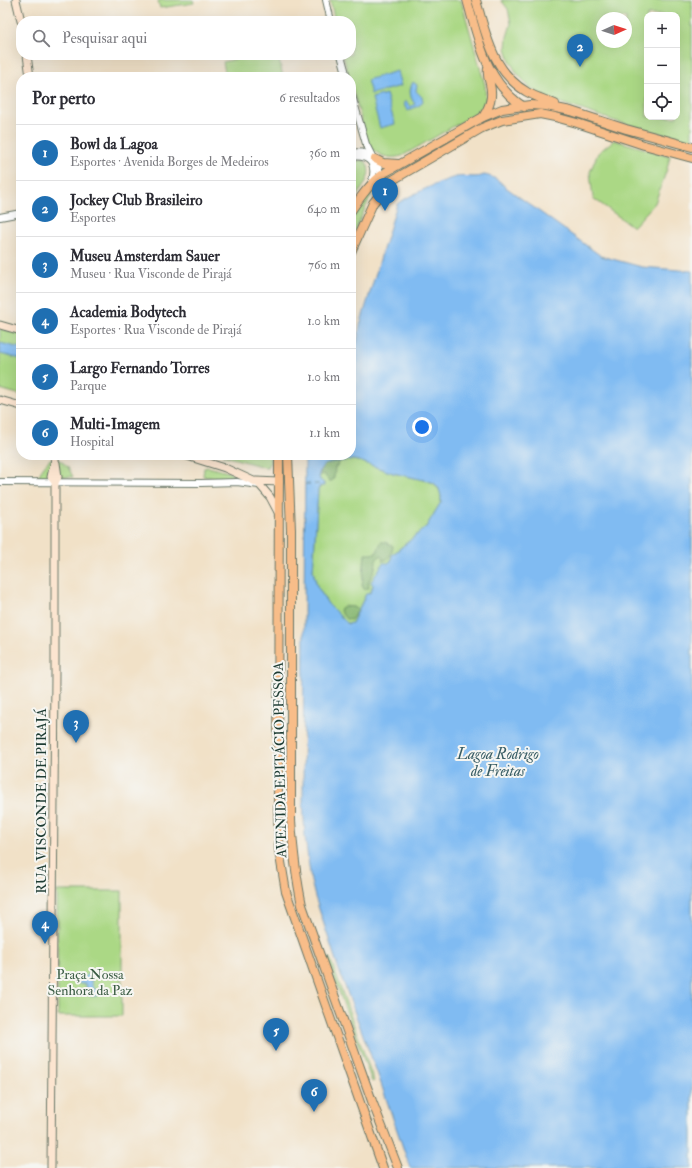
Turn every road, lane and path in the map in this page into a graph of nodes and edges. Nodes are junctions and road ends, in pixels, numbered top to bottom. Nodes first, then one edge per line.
1 (16, 0) edge
2 (326, 0) edge
3 (467, 0) edge
4 (476, 0) edge
5 (20, 16) edge
6 (330, 16) edge
7 (28, 60) edge
8 (342, 60) edge
9 (488, 67) junction
10 (29, 72) edge
11 (346, 72) edge
12 (523, 106) junction
13 (356, 109) edge
14 (570, 110) junction
15 (540, 114) junction
16 (483, 117) junction
17 (692, 147) edge
18 (356, 153) edge
19 (356, 157) edge
20 (373, 157) junction
21 (692, 158) edge
22 (400, 164) junction
23 (380, 176) junction
24 (371, 184) junction
25 (373, 203) junction
26 (356, 204) edge
27 (16, 214) edge
28 (0, 217) edge
29 (356, 241) edge
30 (0, 325) edge
31 (16, 329) edge
32 (0, 400) edge
33 (16, 405) edge
34 (55, 460) edge
35 (199, 460) edge
36 (279, 460) edge
37 (288, 460) edge
38 (240, 474) junction
39 (289, 475) junction
40 (254, 481) junction
41 (0, 482) edge
42 (55, 482) junction
43 (236, 482) junction
44 (279, 482) junction
45 (261, 485) junction
46 (279, 514) junction
47 (290, 786) junction
48 (278, 796) junction
49 (278, 820) junction
50 (291, 820) junction
51 (320, 956) junction
52 (309, 962) junction
53 (324, 968) junction
54 (315, 979) junction
55 (372, 1101) junction
56 (361, 1107) junction
57 (52, 1168) edge
58 (383, 1168) edge
59 (398, 1168) edge

1 - 5 main road
2 - 6 street
3 - 9 highway
4 - 14 highway
7 - 10 main road
8 - 11 street
9 - 12 highway
9 - 16 highway
12 - 14 highway
12 - 15 highway
12 - 16 highway
13 - 20 street
14 - 17 highway
15 - 21 highway
15 - 25 highway
16 - 22 highway
18 - 20 street
19 - 24 street
20 - 22 highway
20 - 23 street
22 - 23 highway
23 - 24 highway
23 - 25 highway
24 - 26 highway
25 - 29 highway
27 - 28 street
30 - 31 main road
32 - 33 main road
34 - 42 main road, RUA VISCONDE DE PIRAJÁ
35 - 38 main road
36 - 44 highway, AVENIDA EPITÁCIO PESSOA
37 - 39 highway, AVENIDA EPITÁCIO PESSOA
38 - 40 main road
38 - 43 street
39 - 44 highway
39 - 47 highway, AVENIDA EPITÁCIO PESSOA
40 - 44 main road
40 - 45 main road
41 - 42 street
42 - 43 street
42 - 57 main road, RUA VISCONDE DE PIRAJÁ
43 - 45 street
44 - 46 highway, AVENIDA EPITÁCIO PESSOA
45 - 46 main road
46 - 48 highway, AVENIDA EPITÁCIO PESSOA
47 - 48 highway
47 - 50 highway, AVENIDA EPITÁCIO PESSOA
48 - 49 highway, AVENIDA EPITÁCIO PESSOA
49 - 50 highway
49 - 52 highway, AVENIDA EPITÁCIO PESSOA
50 - 51 highway, AVENIDA EPITÁCIO PESSOA
51 - 52 highway
51 - 53 highway, AVENIDA EPITÁCIO PESSOA
52 - 54 highway, AVENIDA EPITÁCIO PESSOA
53 - 54 highway
53 - 55 highway, AVENIDA EPITÁCIO PESSOA
54 - 56 highway, AVENIDA EPITÁCIO PESSOA
55 - 56 highway
55 - 59 highway, AVENIDA EPITÁCIO PESSOA
56 - 58 highway, AVENIDA EPITÁCIO PESSOA

